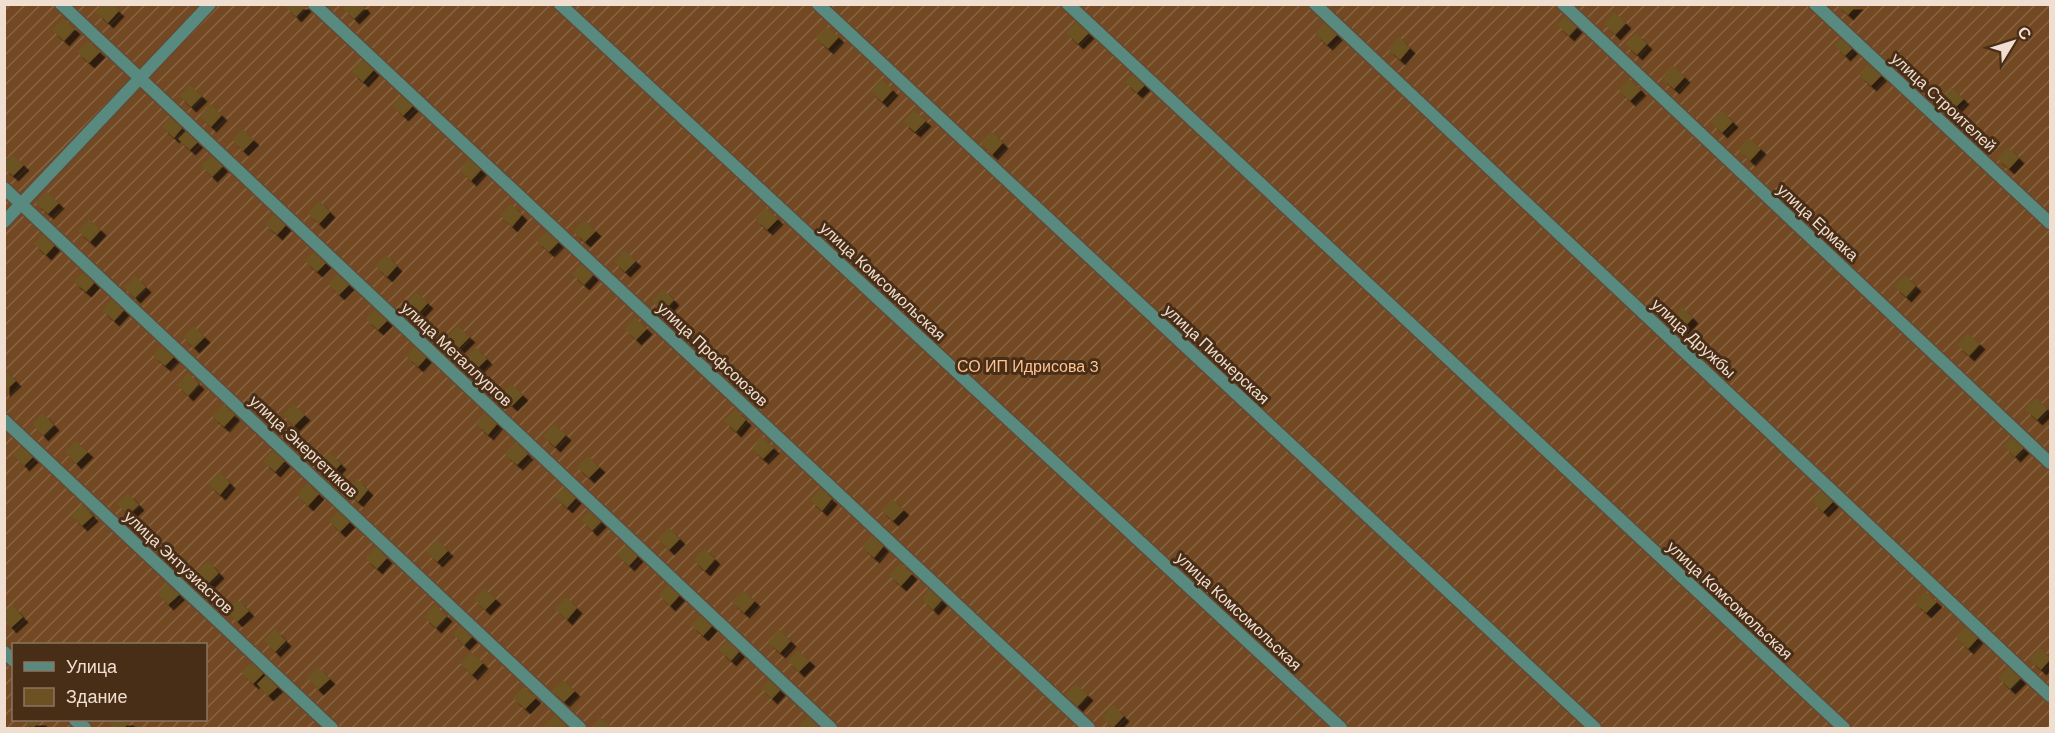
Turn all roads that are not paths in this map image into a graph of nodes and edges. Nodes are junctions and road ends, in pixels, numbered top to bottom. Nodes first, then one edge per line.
1 (61, 4) edge
2 (210, 4) edge
3 (314, 4) edge
4 (560, 4) edge
5 (818, 4) edge
6 (1068, 4) edge
7 (1315, 4) edge
8 (1563, 4) edge
9 (1815, 4) edge
10 (140, 79) junction
11 (4, 188) edge
12 (22, 204) junction
13 (4, 222) edge
14 (2050, 223) edge
15 (4, 420) edge
16 (2050, 463) edge
17 (2050, 696) edge
18 (332, 729) edge
19 (580, 729) edge
20 (831, 729) edge
21 (1089, 729) edge
22 (1341, 729) edge
23 (1594, 729) edge
24 (1844, 729) edge

1 - 10 street, улица Металлургов
2 - 10 street
3 - 21 street, улица Профсоюзов
4 - 22 street, улица Комсомольская
5 - 23 street, улица Пионерская
6 - 24 street, улица Комсомольская
7 - 17 street, улица Дружбы
8 - 16 street, улица Ермака
9 - 14 street, улица Строителей
10 - 12 street
10 - 20 street, улица Металлургов
11 - 12 street, улица Энергетиков
12 - 13 street
12 - 19 street, улица Энергетиков
15 - 18 street, улица Энтузиастов

